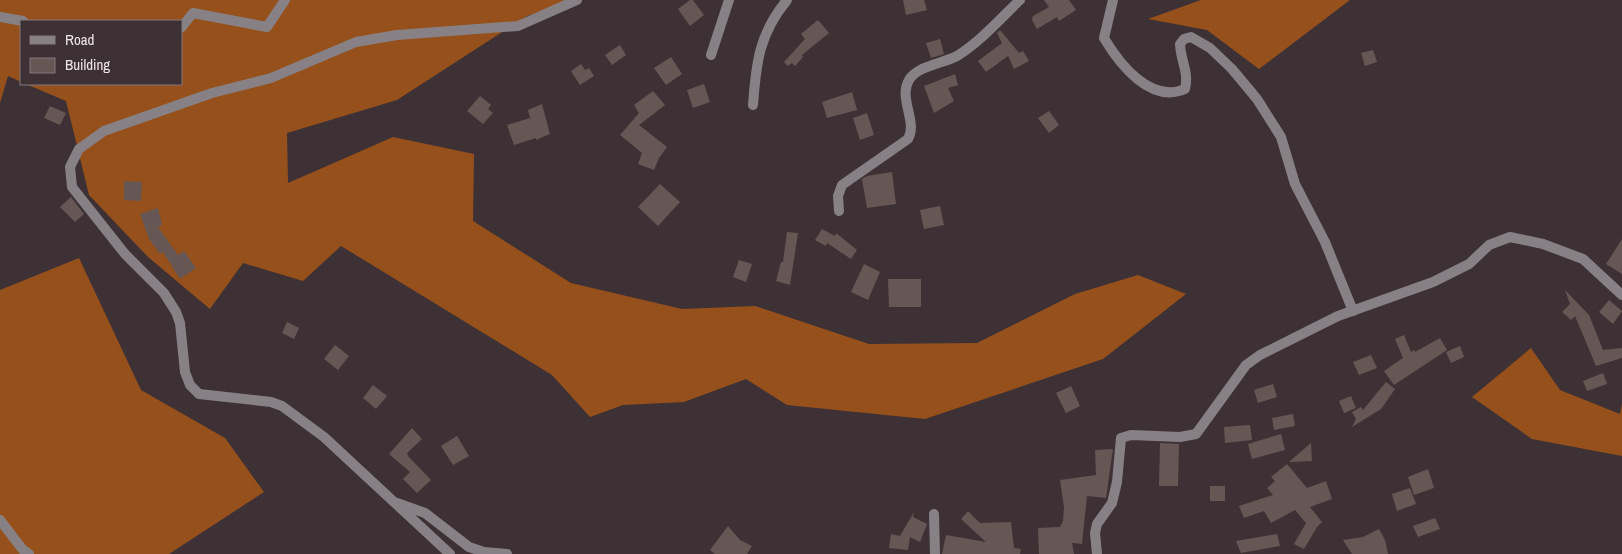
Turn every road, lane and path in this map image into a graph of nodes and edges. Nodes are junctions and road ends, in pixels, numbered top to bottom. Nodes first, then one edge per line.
1 (285, 0) edge
2 (577, 0) edge
3 (729, 0) edge
4 (787, 0) edge
5 (1020, 0) edge
6 (1113, 0) edge
7 (0, 17) edge
8 (20, 20) edge
9 (182, 27) edge
10 (711, 55) dead end
11 (753, 106) dead end
12 (839, 211) dead end
13 (1622, 296) edge
14 (1353, 311) junction
15 (393, 502) junction
16 (934, 514) dead end
17 (0, 520) edge
18 (29, 554) edge
19 (450, 554) edge
20 (507, 554) edge
21 (935, 554) edge
22 (1097, 554) edge

1 - 9 street
2 - 15 street
3 - 10 street
4 - 11 street
5 - 12 street
6 - 14 street
7 - 8 street
13 - 14 street
14 - 22 street
15 - 19 street
15 - 20 street
16 - 21 street
17 - 18 street

